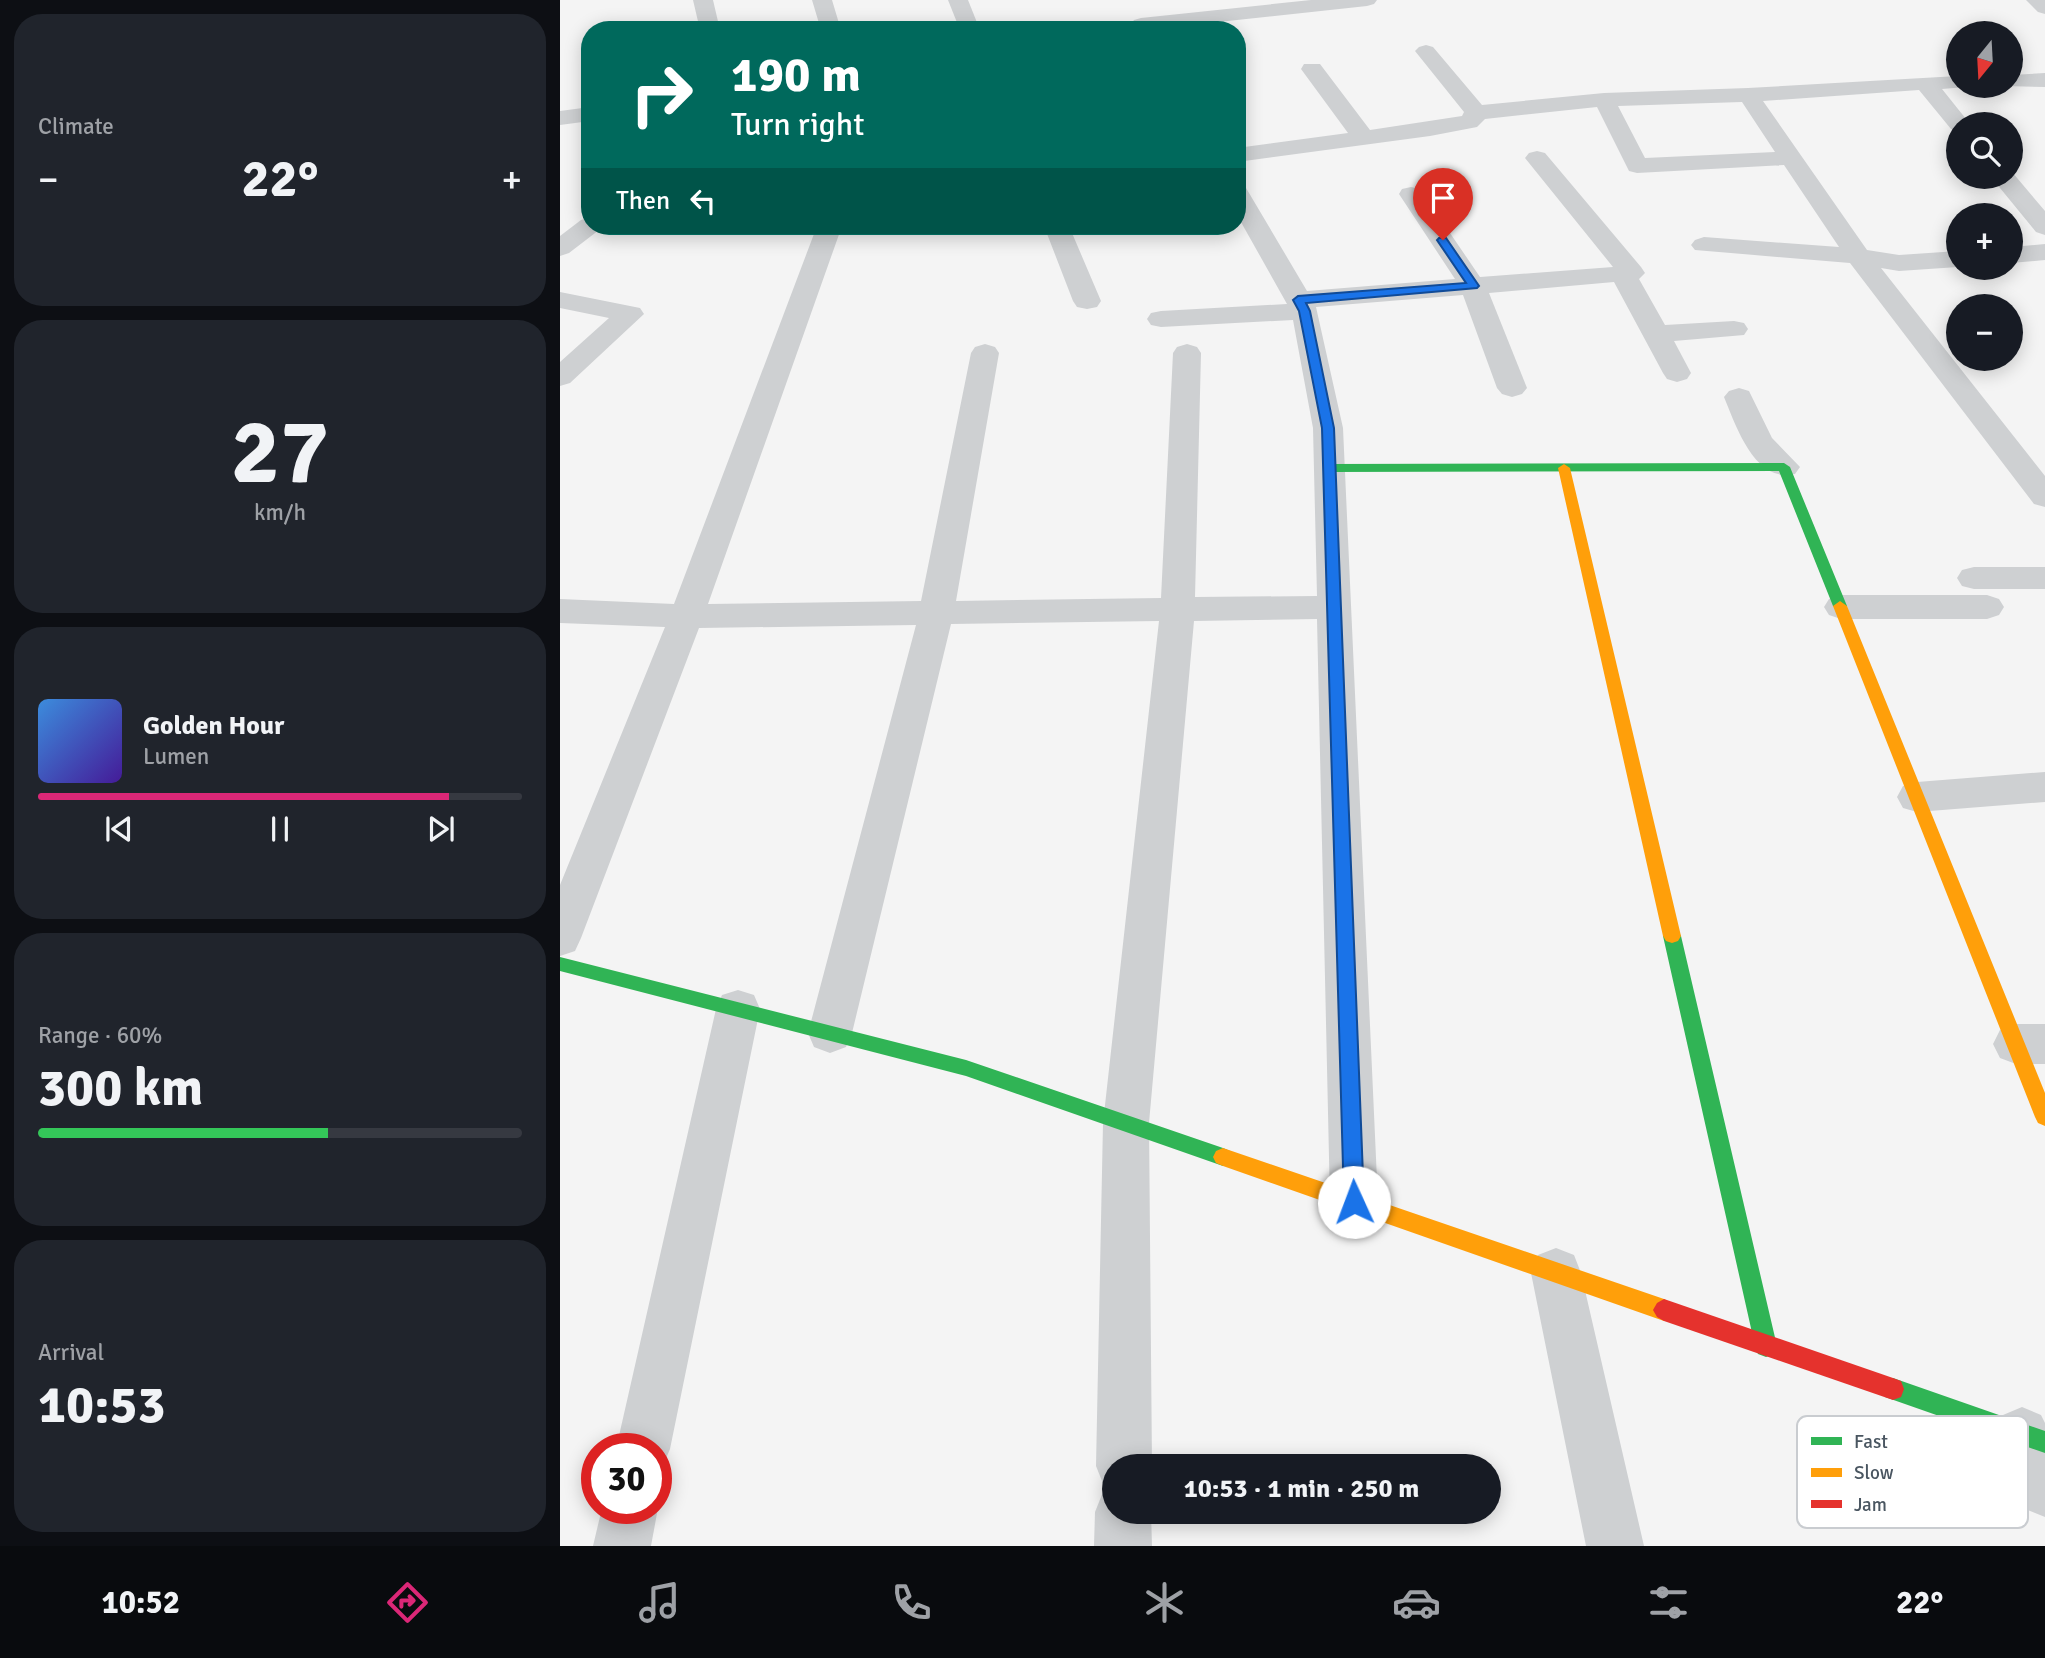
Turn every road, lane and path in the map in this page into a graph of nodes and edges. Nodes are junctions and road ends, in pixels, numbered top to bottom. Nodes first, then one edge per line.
1 (704, 0) edge
2 (822, 0) edge
3 (958, 0) edge
4 (1367, 0) edge
5 (2036, 0) edge
6 (1268, 5) edge
7 (2045, 8) edge
8 (708, 21) edge
9 (828, 21) edge
10 (966, 21) edge
11 (1148, 21) edge
12 (1426, 51) dead end
13 (1312, 69) dead end
14 (2045, 80) edge
15 (2023, 81) edge
16 (1946, 82) edge
17 (1925, 83) junction
18 (1748, 95) junction
19 (1604, 100) junction
20 (1949, 112) edge
21 (1475, 113) junction
22 (581, 115) edge
23 (560, 118) edge
24 (1364, 138) junction
25 (1246, 154) edge
26 (1537, 158) dead end
27 (1792, 159) junction
28 (2013, 189) edge
29 (1412, 194) dead end
30 (1246, 208) edge
31 (2045, 227) edge
32 (581, 232) edge
33 (826, 235) edge
34 (1060, 235) edge
35 (1704, 245) dead end
36 (560, 248) edge
37 (2045, 252) edge
38 (2023, 254) edge
39 (1858, 256) junction
40 (1946, 260) edge
41 (1623, 274) junction
42 (1474, 286) junction
43 (560, 300) edge
44 (1087, 301) dead end
45 (1302, 305) junction
46 (1161, 319) dead end
47 (1734, 329) dead end
48 (1656, 334) junction
49 (985, 353) dead end
50 (1187, 353) dead end
51 (1677, 373) dead end
52 (560, 377) edge
53 (1512, 388) dead end
54 (1739, 397) dead end
55 (2032, 464) edge
56 (1784, 467) junction
57 (1329, 468) junction
58 (1564, 468) junction
59 (2045, 497) edge
60 (2045, 578) edge
61 (1334, 607) junction
62 (1841, 607) junction
63 (1178, 609) junction
64 (560, 611) edge
65 (936, 614) junction
66 (687, 616) junction
67 (2045, 788) edge
68 (1917, 797) junction
69 (560, 938) edge
70 (560, 964) edge
71 (738, 1009) junction
72 (830, 1033) junction
73 (2030, 1044) edge
74 (2045, 1117) edge
75 (1126, 1123) junction
76 (1354, 1202) junction
77 (1556, 1273) junction
78 (1766, 1346) junction
79 (1969, 1416) edge
80 (646, 1433) edge
81 (2033, 1438) edge
82 (1124, 1454) edge
83 (2045, 1489) edge
84 (627, 1524) edge
85 (1124, 1524) edge
86 (622, 1546) edge
87 (1123, 1546) edge
88 (1615, 1546) edge

1 - 8 street
2 - 9 street
3 - 10 street
4 - 6 street
5 - 7 street
6 - 11 street
12 - 21 street
13 - 24 street
14 - 15 street
16 - 17 street
17 - 18 street
17 - 20 street
18 - 19 street
18 - 27 street
19 - 21 street
19 - 27 street
21 - 24 street
22 - 23 street
24 - 25 street
26 - 41 street
27 - 39 street
28 - 31 street
29 - 42 street
30 - 45 street
32 - 36 street
33 - 66 street
34 - 44 street
35 - 39 street
37 - 38 street
39 - 40 street
39 - 55 street
41 - 42 street
41 - 48 street
42 - 45 street
42 - 53 street
43 - 52 street
45 - 46 street
45 - 57 street
47 - 48 street
48 - 51 street
49 - 65 street
50 - 63 street
54 - 56 street
55 - 59 street
56 - 58 street
56 - 62 street
57 - 58 street
57 - 61 street
58 - 78 street
60 - 62 street
61 - 63 street
61 - 76 street
62 - 68 street
63 - 65 street
63 - 75 street
64 - 66 street
65 - 66 street
65 - 72 street
66 - 69 street
67 - 68 street
68 - 73 street
70 - 71 street
71 - 72 street
71 - 80 street
72 - 75 street
73 - 74 street
75 - 76 street
75 - 82 street
76 - 77 street
77 - 78 street
77 - 88 street
78 - 79 street
81 - 83 street
84 - 86 street
85 - 87 street

